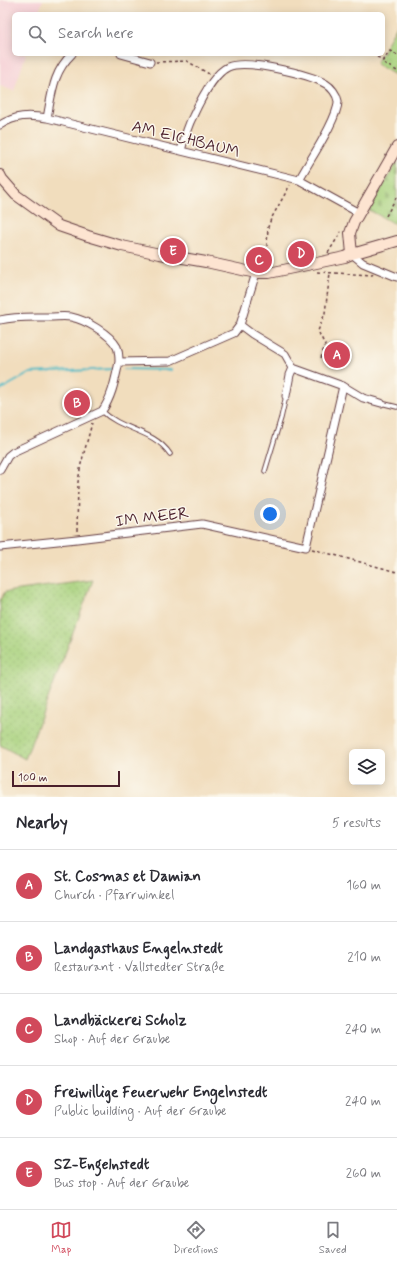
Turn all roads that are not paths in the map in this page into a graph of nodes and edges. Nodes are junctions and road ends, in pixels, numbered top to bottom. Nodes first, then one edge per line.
1 (70, 56) edge
2 (128, 56) edge
3 (150, 62) road end
4 (47, 118) junction
5 (0, 125) edge
6 (397, 147) edge
7 (181, 151) junction
8 (1, 178) edge
9 (297, 179) junction
10 (359, 213) junction
11 (397, 241) edge
12 (352, 254) junction
13 (261, 273) junction
14 (397, 277) edge
15 (0, 320) edge
16 (240, 325) junction
17 (119, 362) junction
18 (293, 368) junction
19 (343, 386) junction
20 (286, 396) joint
21 (381, 403) joint
22 (397, 407) edge
23 (102, 411) junction
24 (170, 454) dead end
25 (0, 470) edge
26 (264, 471) dead end
27 (0, 547) edge

1 - 4 street
2 - 3 street
4 - 5 street, AM EICHBAUM
4 - 7 street, AM EICHBAUM
6 - 10 street
7 - 9 street, AM EICHBAUM
7 - 9 street
8 - 13 street
9 - 10 street, AM EICHBAUM
10 - 12 street
11 - 12 street
12 - 13 street
12 - 14 street
13 - 16 street
15 - 17 street
16 - 17 street
16 - 18 street
17 - 23 street
18 - 19 street
18 - 20 street
19 - 21 street
19 - 27 street, IM MEER
20 - 26 lane
21 - 22 lane
23 - 24 lane
23 - 25 street

